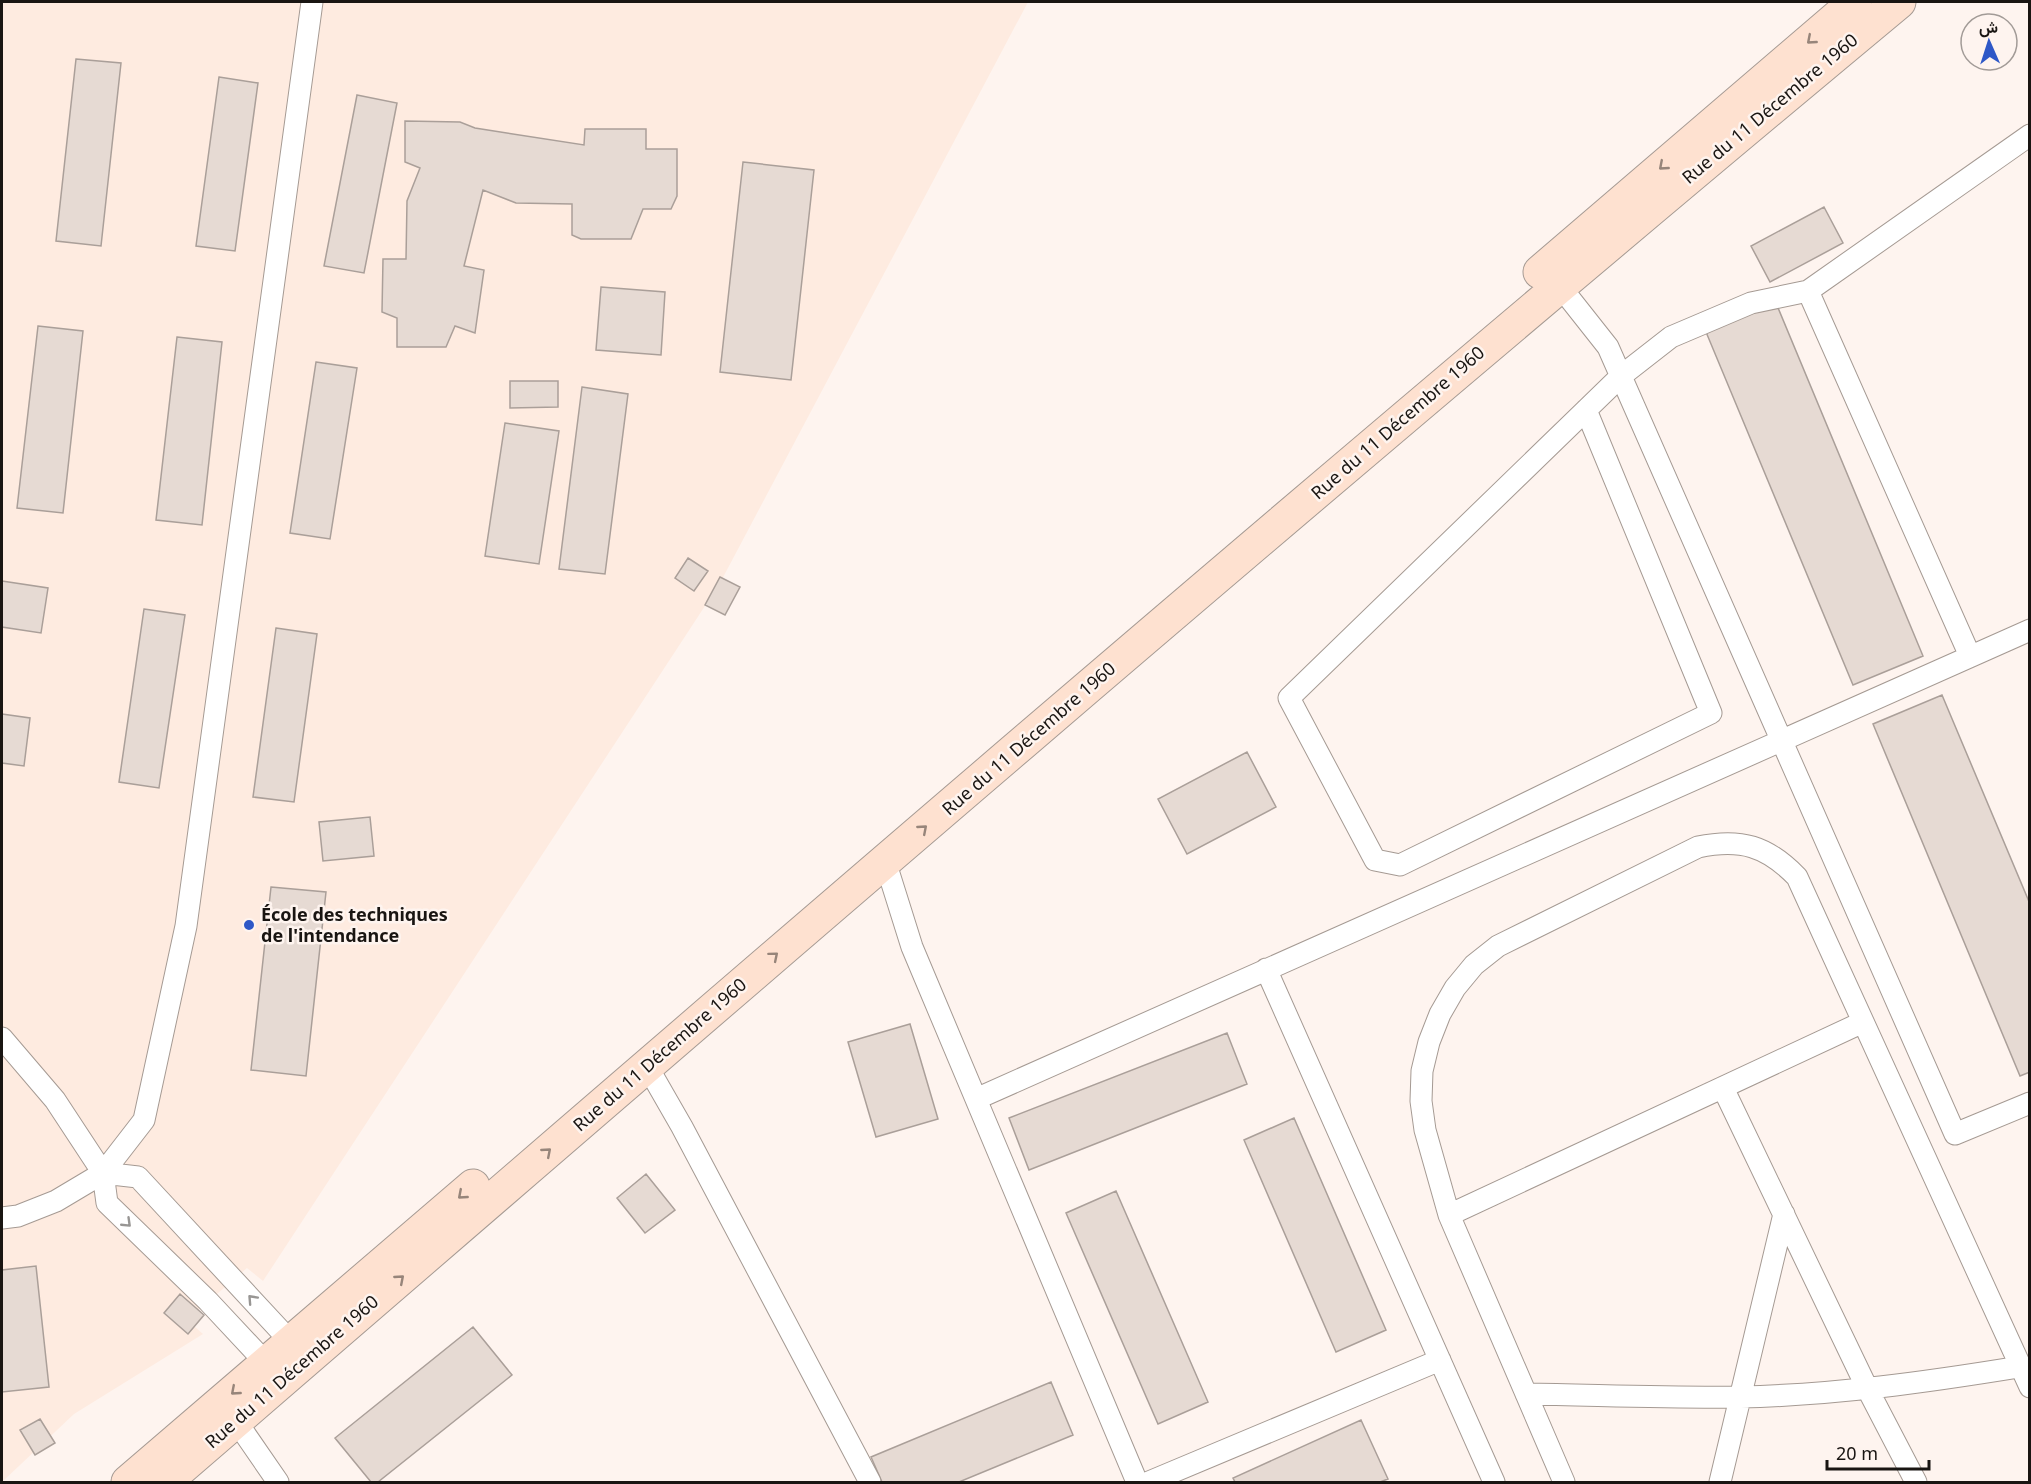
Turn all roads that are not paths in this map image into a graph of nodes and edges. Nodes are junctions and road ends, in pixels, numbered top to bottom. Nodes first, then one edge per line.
1 (312, 2) edge
2 (1855, 2) edge
3 (1899, 2) edge
4 (2030, 135) edge
5 (1558, 285) junction
6 (1808, 291) junction
7 (1621, 376) junction
8 (1586, 410) junction
9 (2030, 630) edge
10 (1970, 656) junction
11 (1782, 740) junction
12 (885, 861) junction
13 (1266, 969) junction
14 (1863, 1022) junction
15 (2, 1038) edge
16 (647, 1066) junction
17 (1723, 1088) junction
18 (976, 1099) junction
19 (2030, 1103) edge
20 (103, 1173) junction
21 (1784, 1214) junction
22 (1449, 1215) junction
23 (2, 1218) edge
24 (291, 1342) junction
25 (1440, 1360) junction
26 (266, 1363) junction
27 (2019, 1367) junction
28 (2030, 1387) edge
29 (1868, 1388) junction
30 (1526, 1394) junction
31 (1741, 1397) junction
32 (236, 1421) junction
33 (128, 1482) edge
34 (165, 1482) edge
35 (278, 1482) edge
36 (870, 1482) edge
37 (1137, 1482) edge
38 (1149, 1482) edge
39 (1494, 1482) edge
40 (1564, 1482) edge
41 (1720, 1482) edge
42 (1916, 1482) edge

1 - 20 lane
2 -> 24 main road, Rue du 11 Décembre 1960
3 - 5 main road, Rue du 11 Décembre 1960
4 - 6 lane
5 - 7 lane
12 -> 5 main road, Rue du 11 Décembre 1960
6 - 7 lane
6 - 10 lane
7 - 8 lane
7 - 11 lane
8 - 8 lane
9 - 10 lane
10 - 11 lane
11 - 13 lane
11 - 19 lane
16 -> 12 main road, Rue du 11 Décembre 1960
12 - 18 lane
13 - 18 lane
13 - 25 lane
14 - 17 lane
14 - 22 lane
14 - 27 lane
15 - 20 lane
32 -> 16 main road, Rue du 11 Décembre 1960
16 - 36 lane
17 - 21 lane
17 - 22 lane
18 - 37 lane
20 - 23 lane
24 -> 20 lane
20 -> 26 lane
21 - 29 lane
21 - 31 lane
22 - 30 lane
24 - 26 main road, Rue du 11 Décembre 1960
25 - 38 lane
25 - 39 lane
26 -> 33 main road, Rue du 11 Décembre 1960
27 - 28 lane
27 - 29 lane
29 - 31 lane
29 - 42 lane
30 - 31 lane
30 - 40 lane
31 - 41 lane
32 - 34 main road, Rue du 11 Décembre 1960
32 - 35 lane

